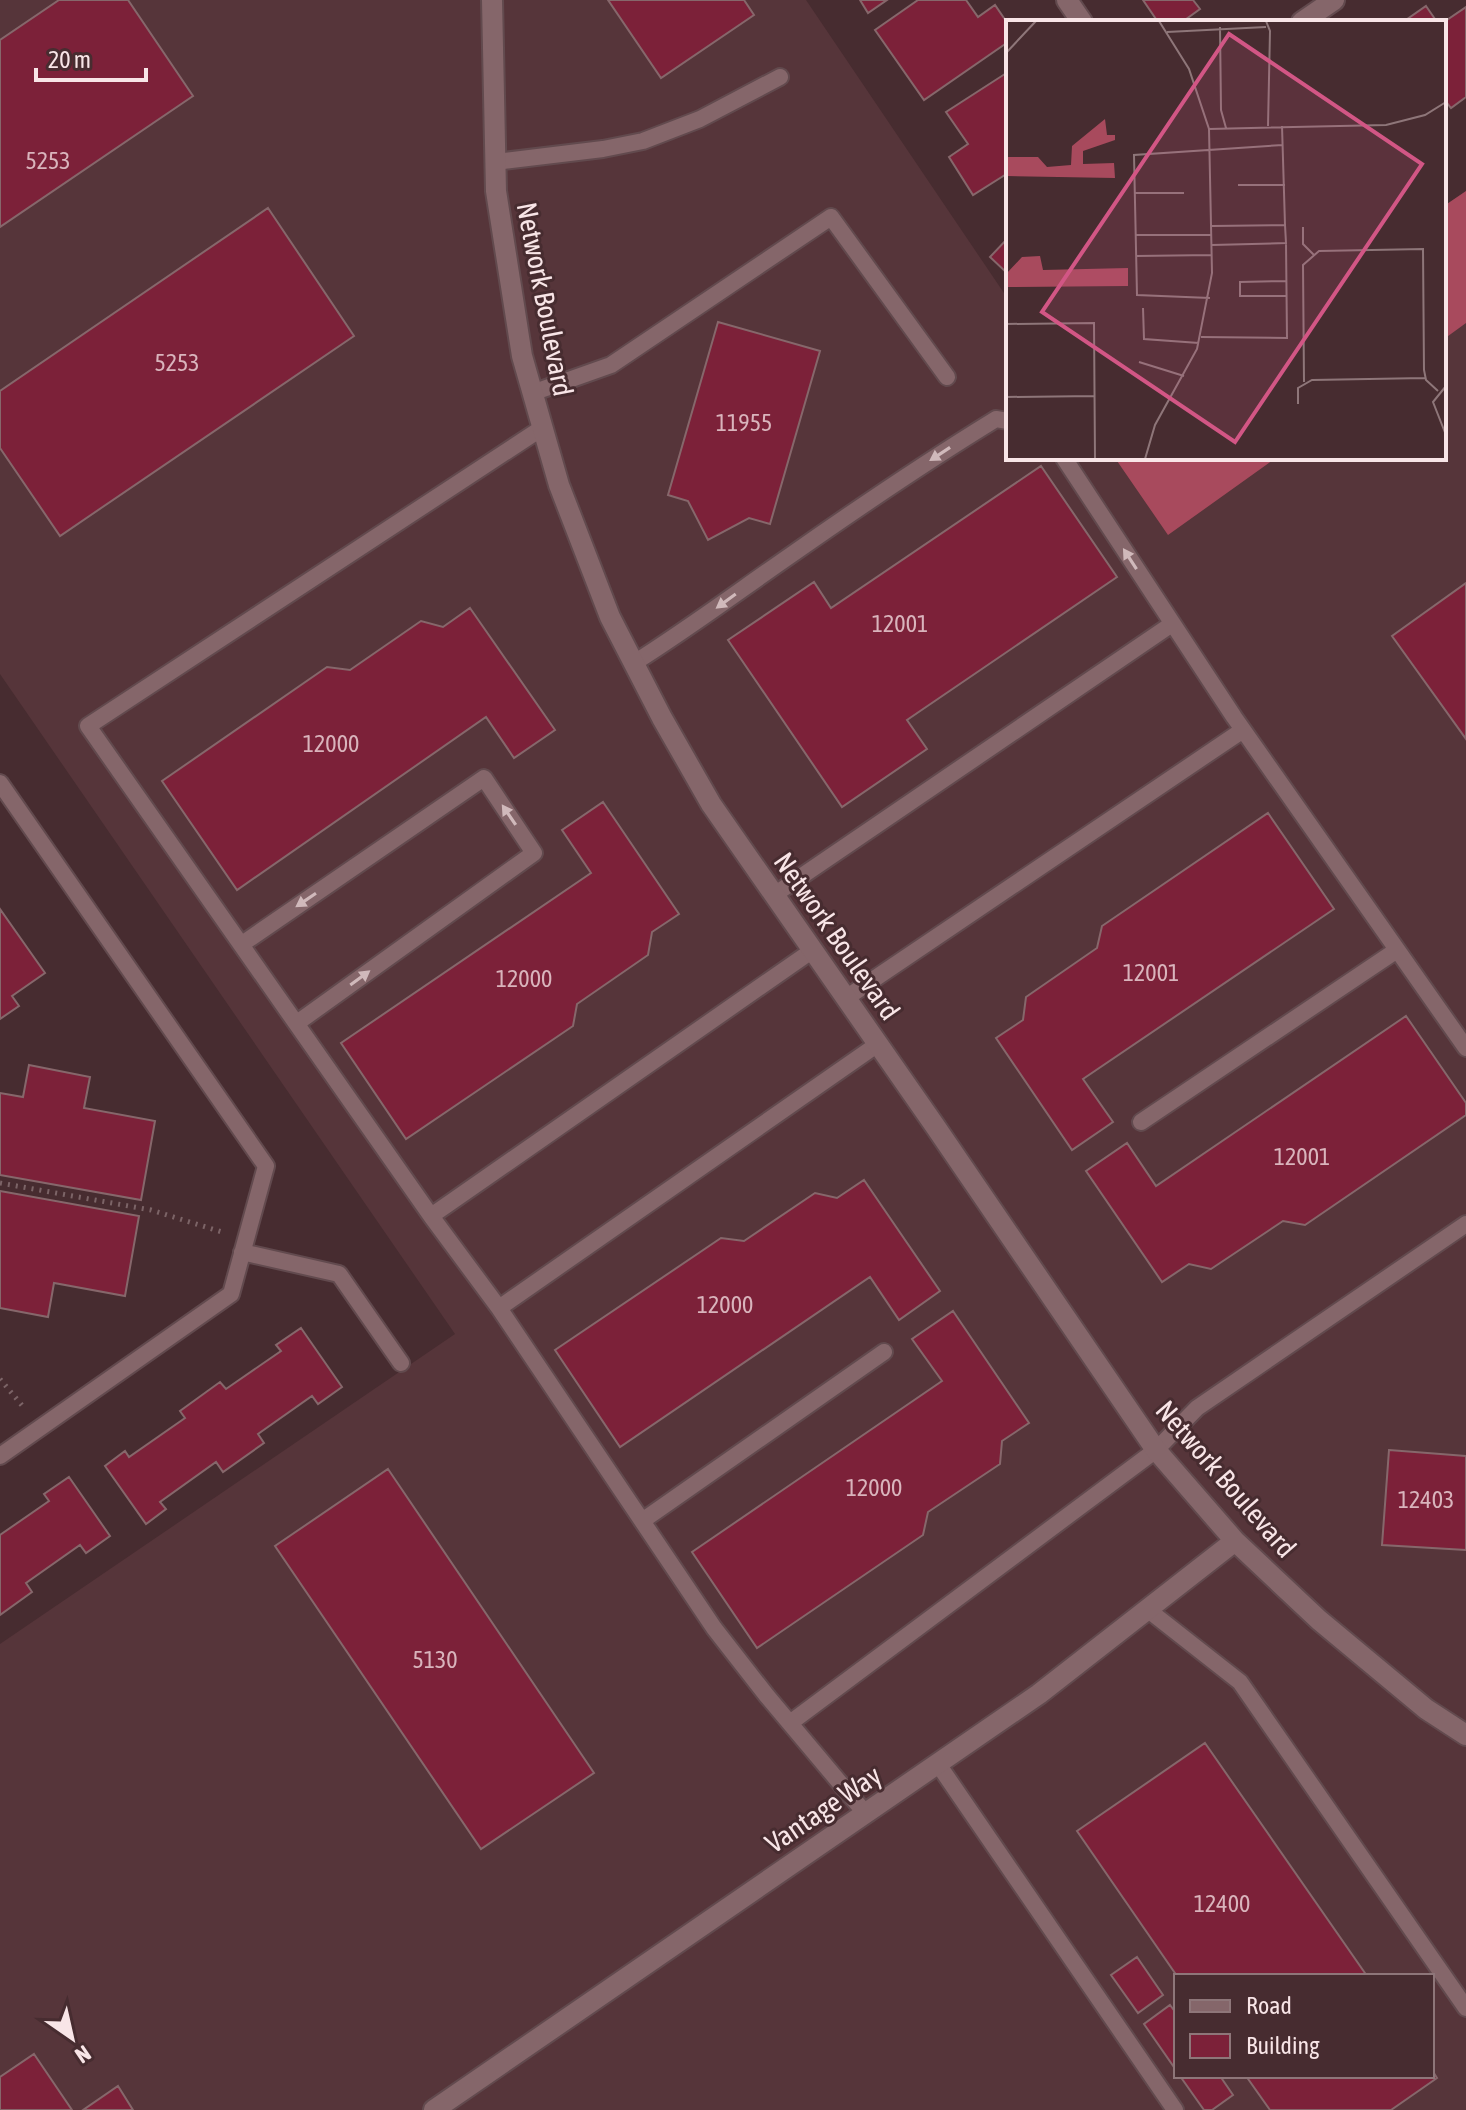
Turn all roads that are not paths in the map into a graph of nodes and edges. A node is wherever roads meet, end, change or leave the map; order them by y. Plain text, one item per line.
1 (492, 0) edge
2 (1067, 0) edge
3 (1334, 0) edge
4 (1081, 20) edge
5 (1305, 20) edge
6 (780, 77) dead end
7 (495, 162) junction
8 (947, 377) dead end
9 (532, 393) junction
10 (1006, 421) edge
11 (542, 428) junction
12 (1065, 460) edge
13 (1172, 624) junction
14 (634, 663) junction
15 (1243, 730) junction
16 (0, 783) edge
17 (774, 895) junction
18 (242, 944) junction
19 (813, 950) junction
20 (1397, 950) junction
21 (846, 998) junction
22 (297, 1023) junction
23 (878, 1044) junction
24 (1466, 1048) edge
25 (1141, 1122) dead end
26 (431, 1216) junction
27 (1466, 1224) edge
28 (244, 1246) junction
29 (499, 1308) junction
30 (884, 1352) dead end
31 (401, 1363) dead end
32 (1156, 1450) junction
33 (0, 1456) edge
34 (642, 1521) junction
35 (1235, 1541) junction
36 (1147, 1609) junction
37 (790, 1723) junction
38 (1466, 1735) edge
39 (938, 1764) junction
40 (866, 1814) junction
41 (1466, 2008) edge
42 (434, 2110) edge
43 (1175, 2110) edge

1 - 7 street, Network Boulevard
2 - 4 street
3 - 5 street
6 - 7 lane
7 - 9 street, Network Boulevard
8 - 9 lane
9 - 11 street, Network Boulevard
10 -> 14 lane
11 - 14 street, Network Boulevard
11 - 18 lane
13 -> 12 lane
13 - 15 lane
13 - 17 lane
14 - 17 street, Network Boulevard
15 - 20 lane
15 - 21 lane
16 - 28 lane
17 - 19 street, Network Boulevard
18 - 22 lane
22 -> 18 lane
19 - 21 street, Network Boulevard
19 - 26 lane
20 - 24 lane
20 - 25 lane
21 - 23 street, Network Boulevard
22 - 26 lane
23 - 29 lane
23 - 32 street, Network Boulevard
26 - 29 lane
27 - 32 lane
28 - 31 lane
28 - 33 lane
29 - 34 lane
30 - 34 lane
32 - 35 street, Network Boulevard
32 - 37 lane
34 - 37 lane
35 - 36 street, Vantage Way
35 - 38 street, Network Boulevard
36 - 39 street, Vantage Way
36 - 41 lane
37 - 40 lane
39 - 40 street, Vantage Way
39 - 43 lane
40 - 42 street, Vantage Way

